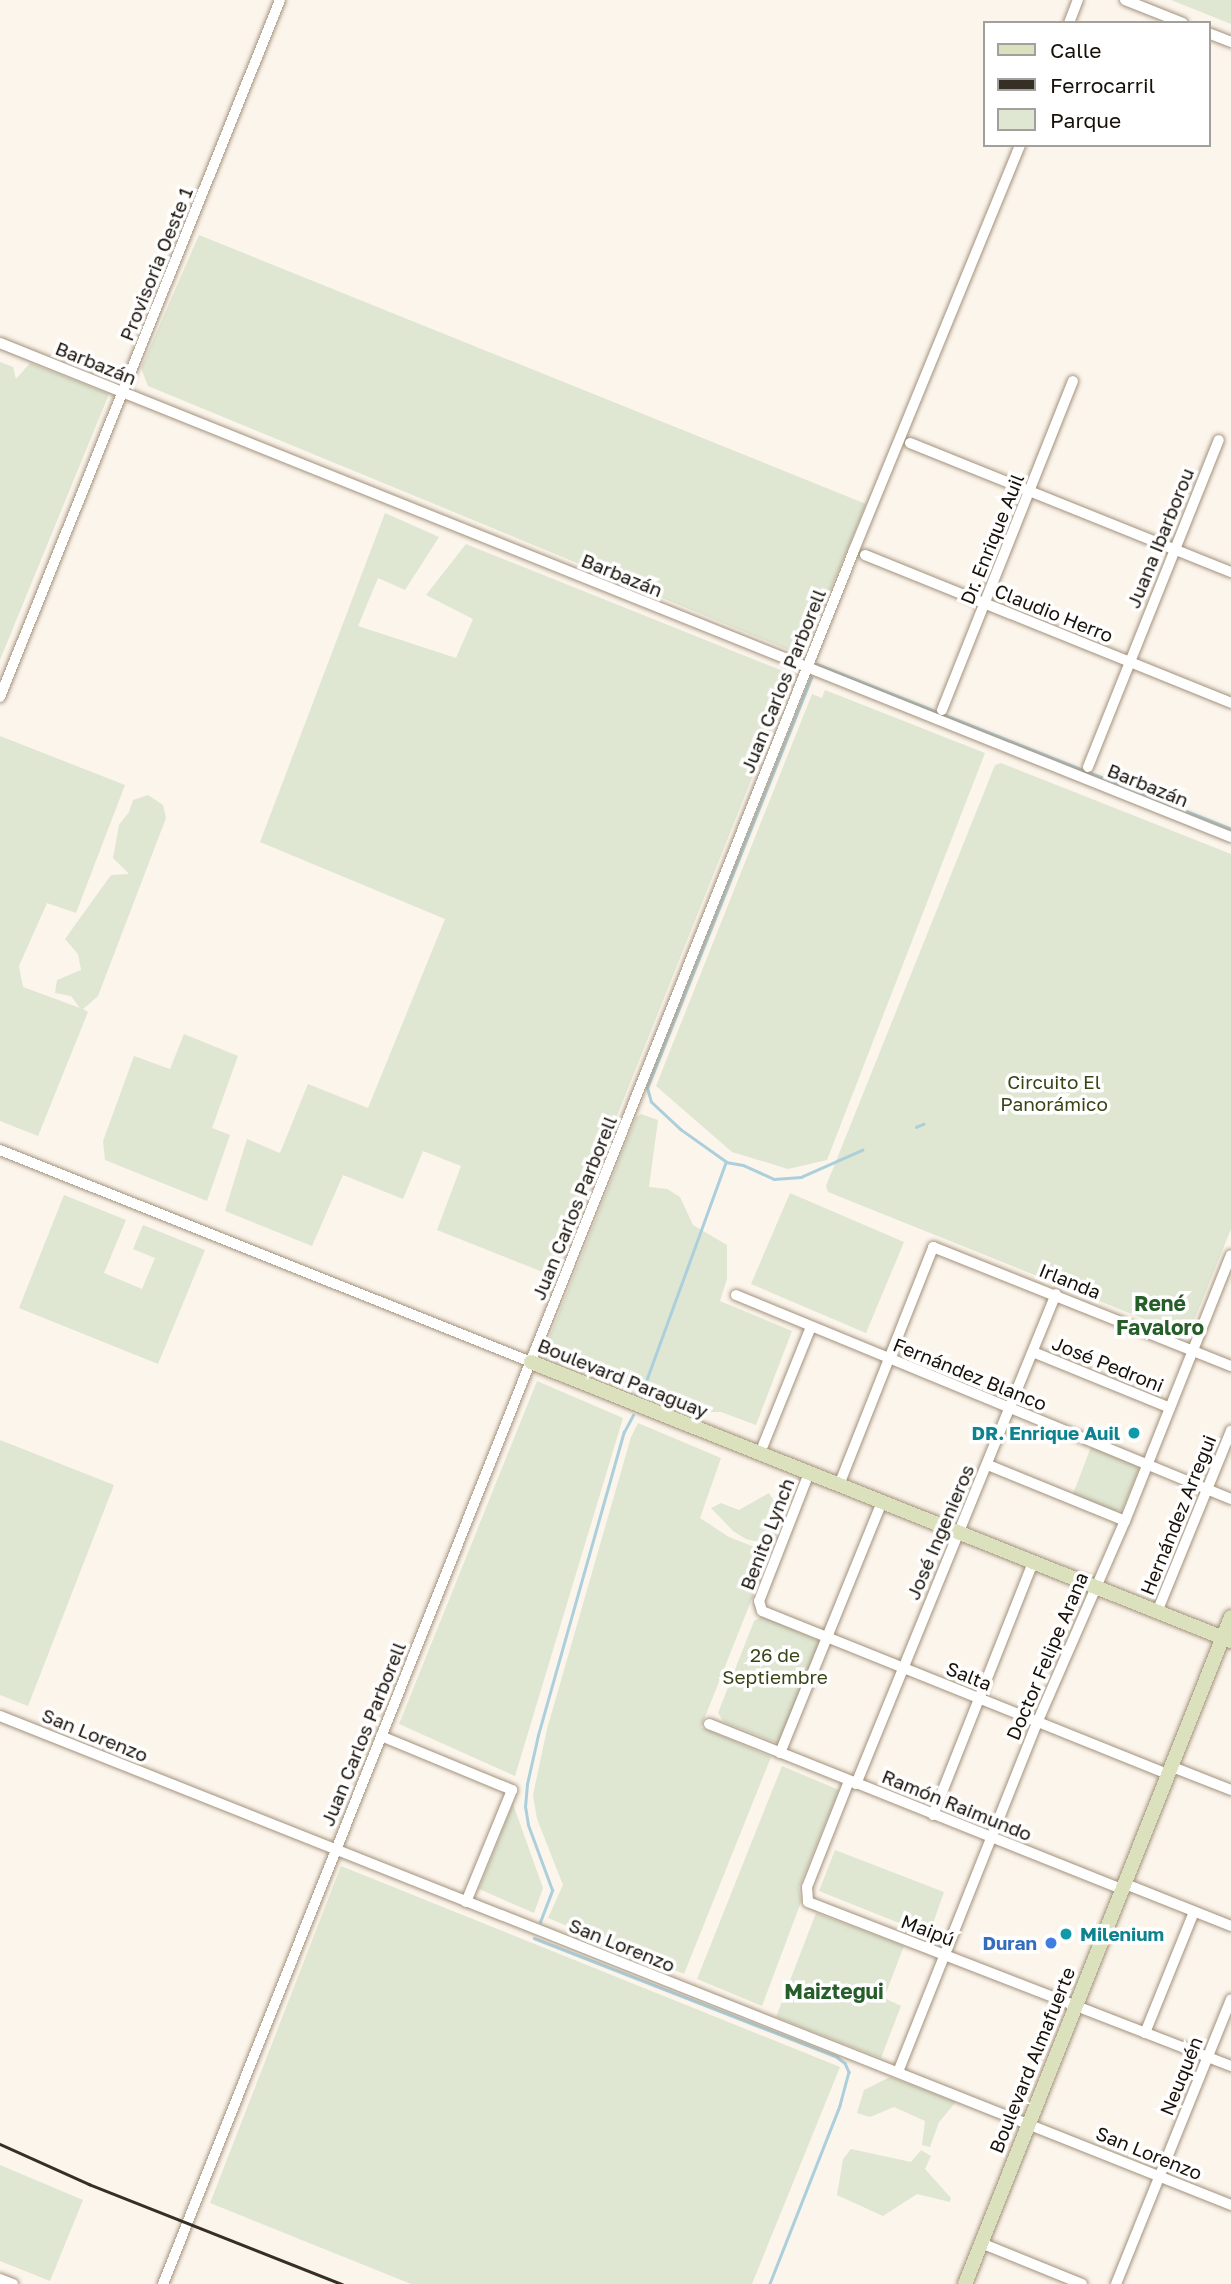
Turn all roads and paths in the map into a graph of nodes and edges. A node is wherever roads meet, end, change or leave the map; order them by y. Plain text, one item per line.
1 (281, 0) edge
2 (1078, 0) edge
3 (1125, 0) edge
4 (1070, 21) edge
5 (1178, 21) edge
6 (1210, 34) edge
7 (1231, 42) edge
8 (1019, 147) edge
9 (0, 343) edge
10 (1073, 382) dead end
11 (123, 393) junction
12 (1219, 440) dead end
13 (910, 443) dead end
14 (1030, 492) junction
15 (1175, 549) junction
16 (865, 555) dead end
17 (1231, 572) edge
18 (985, 604) junction
19 (1129, 662) junction
20 (807, 669) junction
21 (0, 697) edge
22 (1231, 703) edge
23 (942, 710) dead end
24 (1088, 766) dead end
25 (1231, 837) edge
26 (0, 1150) edge
27 (1231, 1255) edge
28 (1056, 1294) junction
29 (736, 1295) dead end
30 (811, 1327) junction
31 (1192, 1350) junction
32 (1033, 1352) junction
33 (888, 1359) junction
34 (531, 1362) junction
35 (1231, 1366) edge
36 (1170, 1408) junction
37 (1010, 1409) junction
38 (1231, 1431) edge
39 (760, 1452) junction
40 (988, 1465) junction
41 (1147, 1465) junction
42 (809, 1473) junction
43 (839, 1485) junction
44 (1208, 1489) junction
45 (1231, 1499) edge
46 (882, 1502) junction
47 (1125, 1521) junction
48 (958, 1532) junction
49 (1033, 1563) junction
50 (1093, 1587) junction
51 (759, 1607) joint
52 (1157, 1612) junction
53 (1231, 1617) edge
54 (826, 1637) junction
55 (1227, 1639) edge
56 (903, 1668) junction
57 (978, 1699) junction
58 (0, 1716) edge
59 (1037, 1723) junction
60 (709, 1724) dead end
61 (381, 1736) junction
62 (780, 1753) junction
63 (1168, 1770) junction
64 (852, 1783) junction
65 (1231, 1790) edge
66 (933, 1815) junction
67 (992, 1838) junction
68 (336, 1850) junction
69 (1122, 1886) junction
70 (466, 1902) junction
71 (808, 1902) joint
72 (1194, 1912) junction
73 (1231, 1926) edge
74 (945, 1956) junction
75 (1231, 1999) edge
76 (1074, 2006) junction
77 (1145, 2033) junction
78 (1208, 2057) junction
79 (1231, 2066) edge
80 (898, 2072) junction
81 (1027, 2124) junction
82 (1158, 2176) junction
83 (1231, 2205) edge
84 (981, 2244) junction
85 (0, 2279) edge
86 (13, 2284) edge
87 (163, 2284) edge
88 (965, 2284) edge
89 (1082, 2284) edge
90 (1116, 2284) edge

1 - 11 street, Provisoria Oeste 1
2 - 4 street
3 - 5 street
6 - 7 street
8 - 20 street, Juan Carlos Parborell
9 - 11 street, Barbazán
10 - 14 street, Dr. Enrique Auil
11 - 20 street, Barbazán
11 - 21 street, Provisoria Oeste 1
12 - 15 street, Juana Ibarborou
13 - 14 street
14 - 15 street
14 - 18 street, Dr. Enrique Auil
15 - 17 street
15 - 19 street, Juana Ibarborou
16 - 18 street, Claudio Herro
18 - 19 street, Claudio Herro
18 - 23 street, Dr. Enrique Auil
19 - 22 street, Claudio Herro
19 - 24 street, Juana Ibarborou
20 - 25 street, Barbazán
20 - 34 street, Juan Carlos Parborell
26 - 34 street, Boulevard Paraguay
27 - 31 street, Doctor Felipe Arana
28 - 31 street, Irlanda
28 - 32 street, José Ingenieros
28 - 33 street, Irlanda
29 - 30 street, Fernández Blanco
30 - 33 street, Fernández Blanco
30 - 39 street, Benito Lynch
31 - 35 street, Irlanda
31 - 36 street, Doctor Felipe Arana
32 - 36 street, José Pedroni
32 - 37 street, José Ingenieros
33 - 37 street, Fernández Blanco
33 - 43 street
34 - 39 street, Boulevard Paraguay
34 - 61 street, Juan Carlos Parborell
36 - 41 street, Doctor Felipe Arana
37 - 40 street, José Ingenieros
37 - 41 street, Fernández Blanco
38 - 44 street, Hernández Arregui
39 - 42 street, Boulevard Paraguay
40 - 47 street
40 - 48 street, José Ingenieros
41 - 44 street, Fernández Blanco
41 - 47 street, Doctor Felipe Arana
42 - 43 street, Boulevard Paraguay
42 - 51 street, Benito Lynch
43 - 46 street, Boulevard Paraguay
44 - 45 street, Fernández Blanco
44 - 52 street, Hernández Arregui
46 - 48 street, Boulevard Paraguay
46 - 54 street
47 - 50 street, Doctor Felipe Arana
48 - 49 street, Boulevard Paraguay
48 - 56 street, José Ingenieros
49 - 50 street, Boulevard Paraguay
49 - 57 street
50 - 52 street, Boulevard Paraguay
50 - 59 street, Doctor Felipe Arana
51 - 54 street, Salta
52 - 55 street, Boulevard Paraguay
53 - 55 street, Boulevard Almafuerte
54 - 56 street, Salta
54 - 62 street
55 - 63 street, Boulevard Almafuerte
56 - 57 street, Salta
56 - 64 street, José Ingenieros
57 - 59 street, Salta
57 - 66 street
58 - 68 street, San Lorenzo
59 - 63 street, Salta
59 - 67 street, Doctor Felipe Arana
60 - 62 street, Ramón Raimundo
61 - 68 street, Juan Carlos Parborell
61 - 70 street
62 - 64 street, Ramón Raimundo
63 - 65 street, Salta
63 - 69 street, Boulevard Almafuerte
64 - 66 street, Ramón Raimundo
64 - 71 street, José Ingenieros
66 - 67 street, Ramón Raimundo
67 - 69 street, Ramón Raimundo
67 - 74 street, Doctor Felipe Arana
68 - 70 street, San Lorenzo
68 - 87 street, Juan Carlos Parborell
69 - 72 street, Ramón Raimundo
69 - 76 street, Boulevard Almafuerte
70 - 80 street, San Lorenzo
71 - 74 street, Maipú
72 - 73 street, Ramón Raimundo
72 - 77 street
74 - 76 street, Maipú
74 - 80 street, Doctor Felipe Arana
75 - 78 street, Neuquén
76 - 77 street, Maipú
76 - 81 street, Boulevard Almafuerte
77 - 78 street, Maipú
78 - 79 street, Maipú
78 - 82 street, Neuquén
80 - 81 street, San Lorenzo
81 - 82 street, San Lorenzo
81 - 84 street, Boulevard Almafuerte
82 - 83 street, San Lorenzo
82 - 90 street, Neuquén
84 - 88 street, Boulevard Almafuerte
84 - 89 street
85 - 86 street

